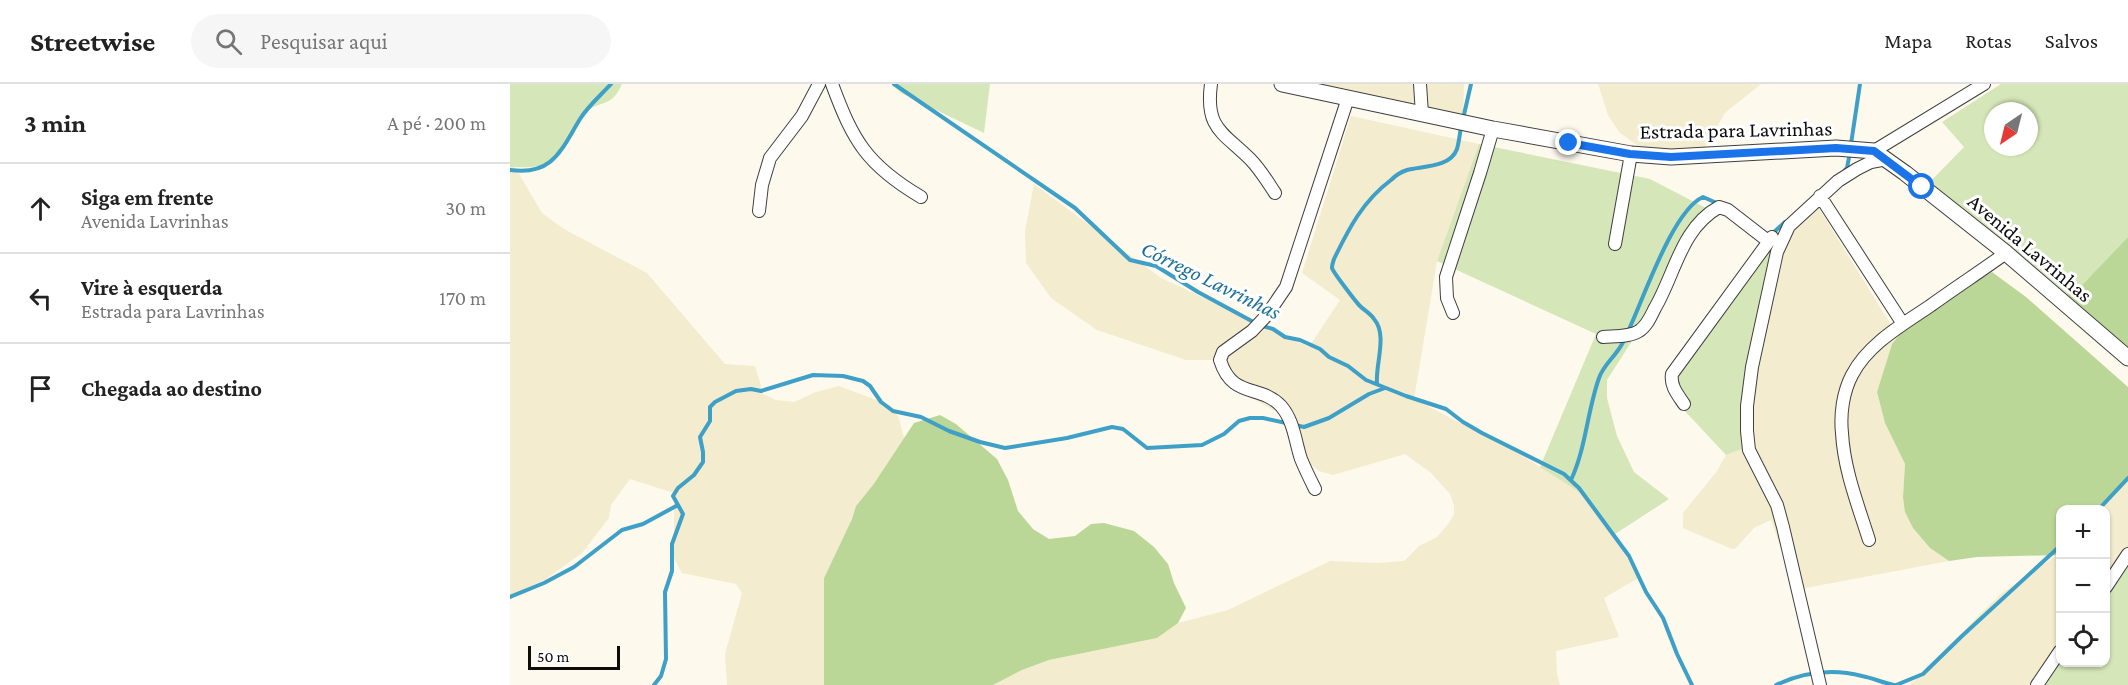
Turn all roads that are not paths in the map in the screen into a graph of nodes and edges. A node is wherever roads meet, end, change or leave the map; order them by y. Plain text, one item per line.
1 (819, 84) edge
2 (832, 84) edge
3 (1211, 84) edge
4 (1282, 84) edge
5 (1420, 84) edge
6 (1984, 84) edge
7 (1348, 98) junction
8 (1422, 114) junction
9 (1493, 129) junction
10 (1630, 154) junction
11 (1881, 155) junction
12 (1275, 193) dead end
13 (1820, 196) junction
14 (921, 197) dead end
15 (759, 211) dead end
16 (1784, 232) junction
17 (1768, 241) junction
18 (1615, 244) dead end
19 (2006, 253) junction
20 (1453, 314) dead end
21 (1903, 324) junction
22 (1603, 337) dead end
23 (2128, 358) edge
24 (1684, 404) dead end
25 (1315, 489) dead end
26 (1869, 540) dead end
27 (2128, 554) edge
28 (2110, 581) edge
29 (2056, 658) edge
30 (1820, 685) edge
31 (2037, 685) edge

1 - 15 street
2 - 14 street
3 - 12 street
4 - 7 street, Estrada para Lavrinhas
5 - 8 street
6 - 11 street
7 - 8 street, Estrada para Lavrinhas
7 - 25 street
8 - 9 street, Estrada para Lavrinhas
9 - 10 street, Estrada para Lavrinhas
9 - 20 street
10 - 11 street, Estrada para Lavrinhas
10 - 18 street
11 - 13 street
11 - 19 street, Avenida Lavrinhas
13 - 16 street
13 - 21 street
16 - 17 street
16 - 30 street
17 - 22 street
17 - 24 street
19 - 21 street
19 - 23 street, Avenida Lavrinhas
21 - 26 street
27 - 28 street
29 - 31 street

